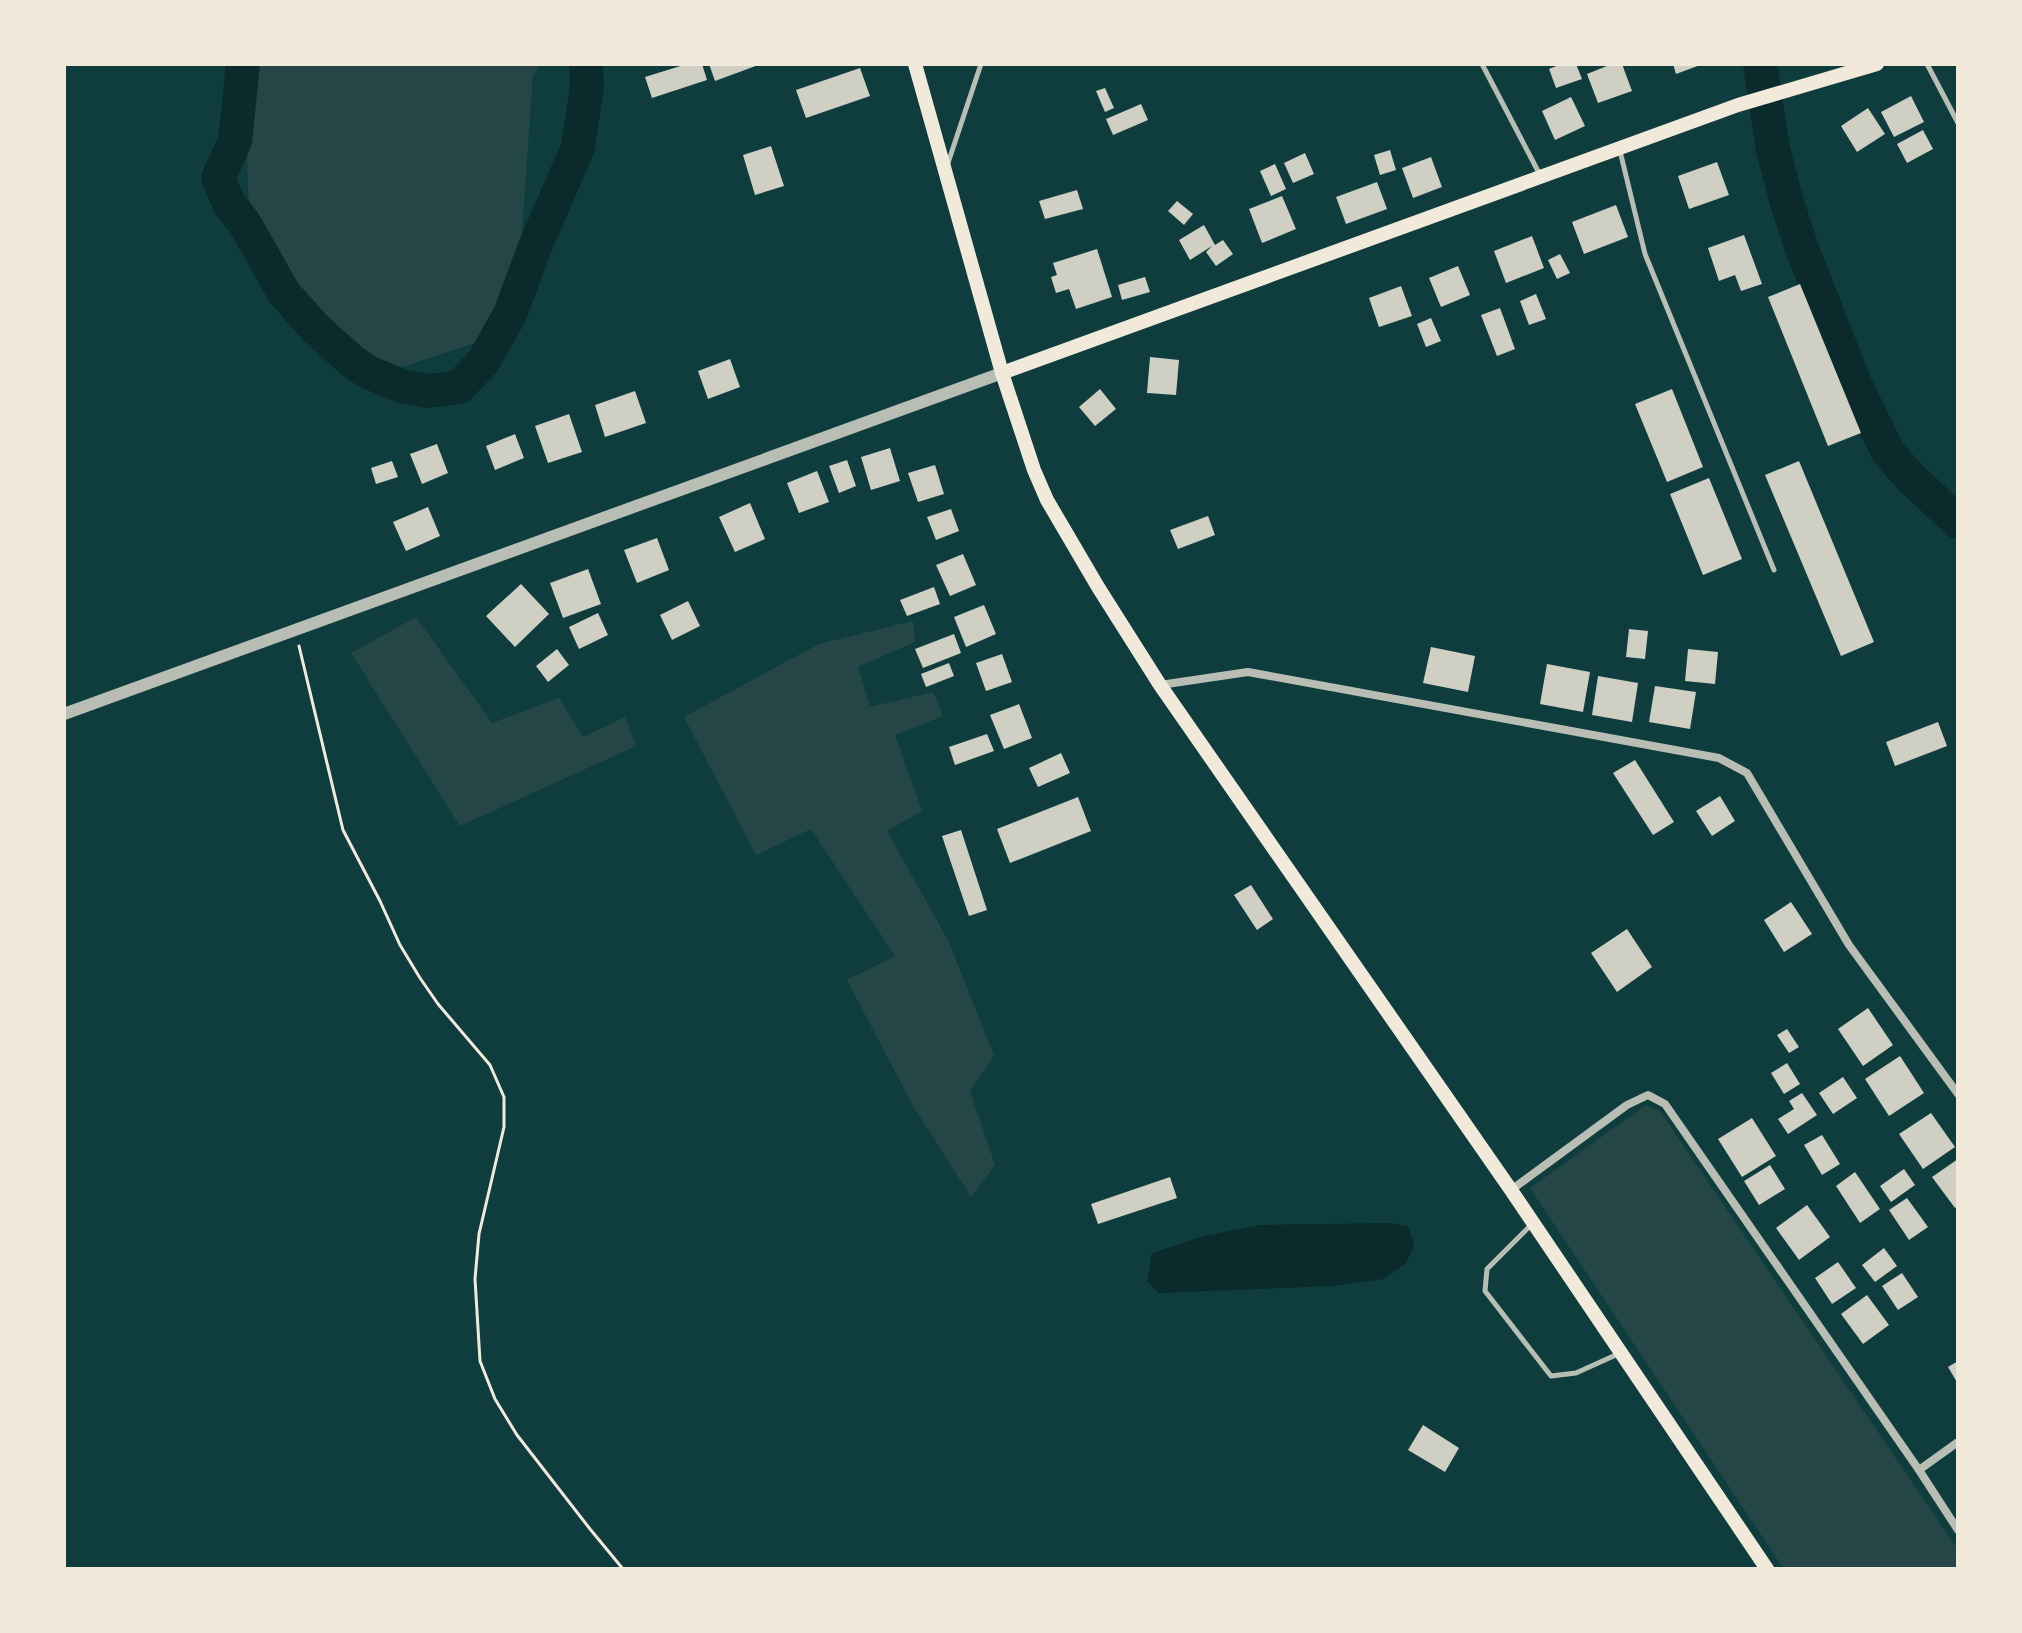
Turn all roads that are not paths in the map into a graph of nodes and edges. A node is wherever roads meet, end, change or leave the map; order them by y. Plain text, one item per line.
1 (915, 64) edge
2 (981, 64) edge
3 (1482, 64) edge
4 (1877, 64) edge
5 (1927, 64) edge
6 (1958, 123) edge
7 (1619, 148) junction
8 (945, 172) junction
9 (1540, 177) junction
10 (1002, 373) junction
11 (1774, 570) dead end
12 (1160, 685) junction
13 (64, 714) edge
14 (1958, 1094) edge
15 (1511, 1190) junction
16 (1533, 1222) junction
17 (1621, 1353) junction
18 (1958, 1442) edge
19 (1919, 1470) junction
20 (1958, 1530) edge
21 (1767, 1569) edge

1 - 8 main road
2 - 8 lane
3 - 9 lane
4 - 7 main road
5 - 6 lane
7 - 9 main road
7 - 11 lane
8 - 10 main road
9 - 10 main road
10 - 12 main road
10 - 13 street
12 - 14 street
12 - 15 main road
15 - 16 main road
15 - 19 street
16 - 17 main road
16 - 17 lane
17 - 21 main road
18 - 19 street
19 - 20 street

